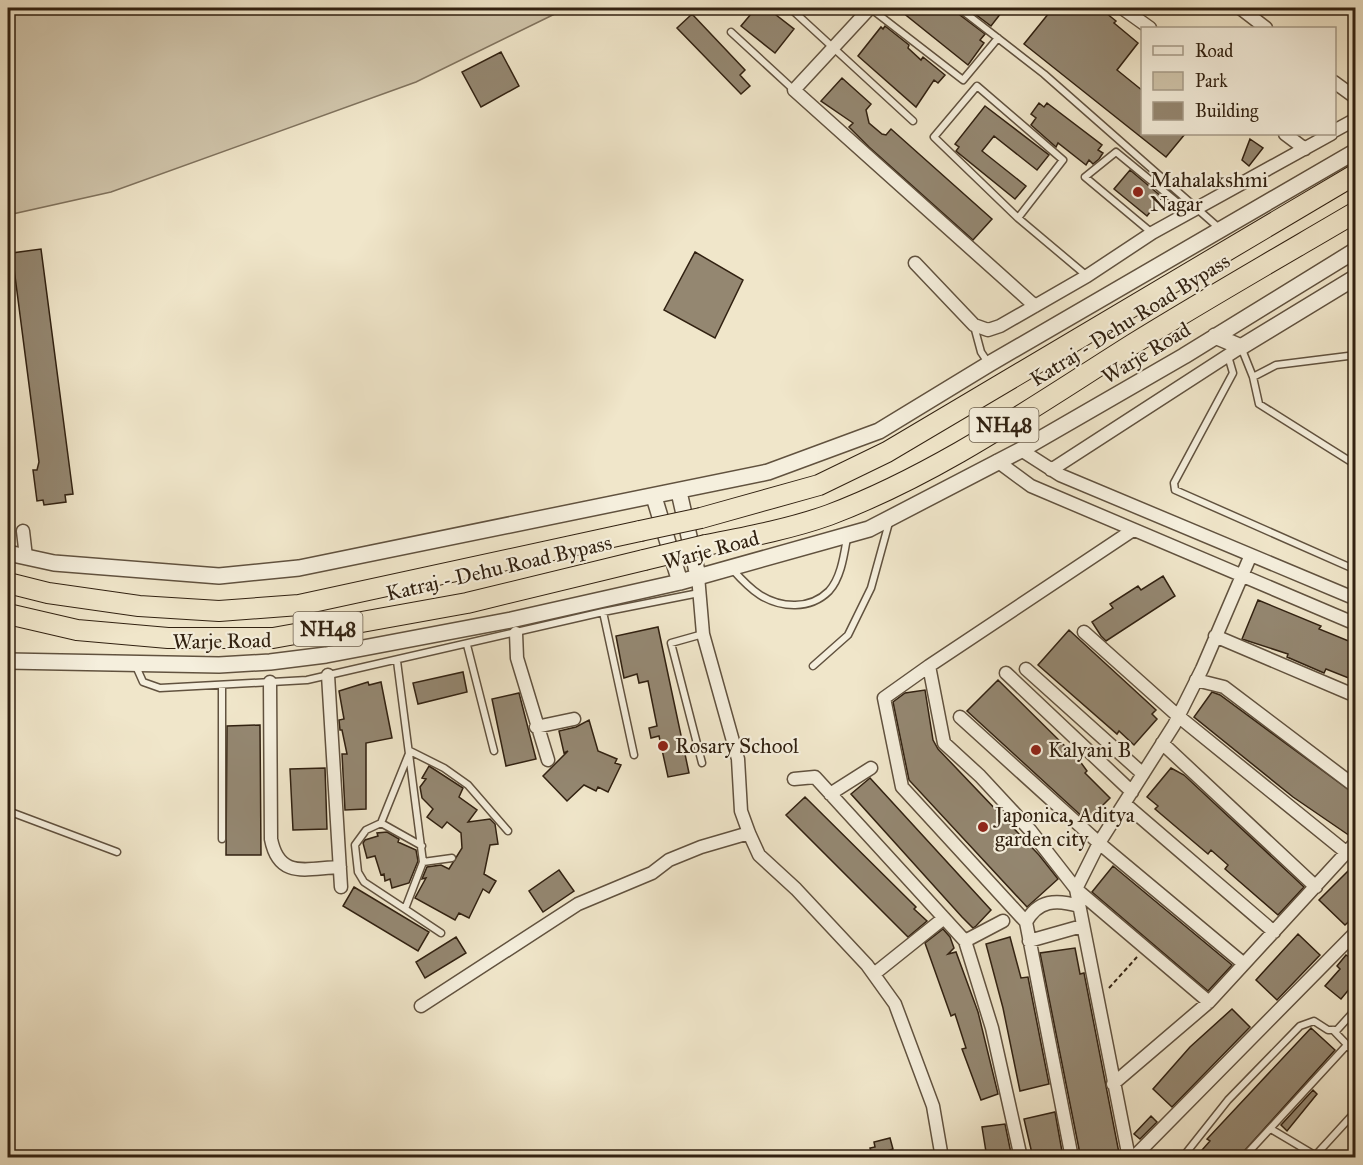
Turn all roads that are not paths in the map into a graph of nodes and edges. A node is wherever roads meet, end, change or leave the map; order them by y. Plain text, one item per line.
1 (790, 8) edge
2 (870, 8) edge
3 (959, 8) edge
4 (1122, 8) edge
5 (1240, 8) edge
6 (1149, 27) edge
7 (1265, 27) edge
8 (731, 32) dead end
9 (998, 38) junction
10 (832, 47) junction
11 (1336, 83) edge
12 (794, 90) junction
13 (1356, 98) edge
14 (1356, 119) edge
15 (913, 121) dead end
16 (1336, 130) edge
17 (1286, 135) edge
18 (1328, 135) edge
19 (1305, 149) junction
20 (1356, 151) edge
21 (1356, 174) edge
22 (1194, 210) junction
23 (1356, 212) edge
24 (1018, 218) junction
25 (1221, 230) junction
26 (1152, 233) junction
27 (1356, 250) edge
28 (915, 263) dead end
29 (1087, 276) junction
30 (1354, 280) edge
31 (1035, 306) junction
32 (974, 326) junction
33 (1215, 336) junction
34 (1241, 347) junction
35 (1228, 355) junction
36 (1356, 355) edge
37 (989, 364) junction
38 (1253, 377) junction
39 (1021, 450) junction
40 (997, 461) junction
41 (1356, 465) edge
42 (1051, 470) junction
43 (679, 492) junction
44 (654, 497) junction
45 (891, 518) junction
46 (1133, 530) junction
47 (23, 531) dead end
48 (848, 535) junction
49 (8, 553) edge
50 (26, 557) junction
51 (1250, 557) junction
52 (729, 567) junction
53 (1356, 570) edge
54 (1240, 575) junction
55 (698, 576) junction
56 (680, 582) junction
57 (8, 583) edge
58 (699, 593) junction
59 (1356, 599) edge
60 (603, 612) junction
61 (8, 614) edge
62 (1356, 624) edge
63 (1084, 632) dead end
64 (516, 633) junction
65 (703, 634) junction
66 (1215, 636) junction
67 (467, 645) junction
68 (8, 661) edge
69 (397, 661) junction
70 (135, 663) junction
71 (813, 666) dead end
72 (929, 666) junction
73 (1026, 669) dead end
74 (1006, 674) dead end
75 (328, 675) junction
76 (1196, 680) junction
77 (270, 682) junction
78 (222, 685) junction
79 (1356, 696) edge
80 (1178, 716) junction
81 (960, 717) dead end
82 (574, 720) dead end
83 (536, 727) junction
84 (1162, 743) junction
85 (410, 751) junction
86 (494, 751) dead end
87 (634, 755) dead end
88 (548, 760) dead end
89 (702, 763) dead end
90 (871, 768) dead end
91 (1143, 774) junction
92 (794, 779) dead end
93 (1356, 787) edge
94 (1132, 792) junction
95 (830, 794) junction
96 (1125, 804) junction
97 (8, 811) edge
98 (381, 823) junction
99 (508, 831) dead end
100 (749, 833) junction
101 (222, 839) dead end
102 (1356, 842) edge
103 (1099, 843) junction
104 (422, 846) junction
105 (117, 852) dead end
106 (1347, 853) junction
107 (452, 858) dead end
108 (423, 862) junction
109 (340, 867) junction
110 (1316, 886) junction
111 (341, 887) dead end
112 (1076, 889) junction
113 (1079, 906) junction
114 (405, 909) junction
115 (944, 918) junction
116 (1003, 921) dead end
117 (1026, 922) junction
118 (1082, 926) junction
119 (1274, 932) junction
120 (1356, 932) edge
121 (441, 933) dead end
122 (965, 941) junction
123 (1029, 941) junction
124 (1245, 964) junction
125 (874, 974) junction
126 (1209, 1002) junction
127 (421, 1006) dead end
128 (1356, 1009) edge
129 (1333, 1030) junction
130 (1347, 1045) junction
131 (1356, 1054) edge
132 (1113, 1084) junction
133 (1356, 1111) edge
134 (1270, 1128) junction
135 (1315, 1157) edge
136 (942, 1158) edge
137 (1021, 1158) edge
138 (1072, 1158) edge
139 (1129, 1158) edge
140 (1133, 1158) edge
141 (1182, 1158) edge
142 (1243, 1158) edge

1 - 10 lane
2 - 9 lane
2 - 10 street
3 - 9 lane
4 - 6 street
5 - 7 street
8 - 12 lane
9 - 22 lane
10 - 12 street
10 - 15 lane
11 - 13 street
12 - 31 street
14 - 16 street
17 - 19 street
18 - 19 street
19 - 22 street
20 - 25 street
21 - 57 highway, Katraj - Dehu Road Bypass / NH48, bridge
22 - 25 lane
22 - 26 street
22 - 26 lane
23 - 61 highway, Katraj - Dehu Road Bypass / NH48, bridge
24 - 24 lane
24 - 29 lane
25 - 37 street
26 - 29 street
27 - 33 street, Warje Road
28 - 32 street
29 - 31 street
30 - 34 street
31 - 32 street
32 - 37 lane
33 - 34 street
33 - 39 street, Warje Road
34 - 35 street
34 - 38 lane
35 - 42 street
35 - 53 lane
36 - 38 lane
37 - 43 street
38 - 41 lane
39 - 40 street, Warje Road
39 - 42 street
40 - 45 street, Warje Road
40 - 46 street
42 - 51 street
43 - 44 street
43 - 55 street
44 - 50 street
44 - 56 street
45 - 48 street, Warje Road
45 - 71 lane
46 - 54 street
46 - 72 street
47 - 50 street
48 - 52 street, Warje Road
48 - 52 lane
49 - 50 street
51 - 54 street
51 - 59 street
52 - 55 street, Warje Road
54 - 62 street
54 - 66 street
55 - 56 street, Warje Road
55 - 58 street
56 - 70 street, Warje Road
58 - 60 lane
58 - 65 street
60 - 64 lane
60 - 87 lane
63 - 80 street
64 - 67 lane
64 - 83 street
65 - 89 lane
65 - 100 street
66 - 76 street
66 - 79 street
67 - 69 lane
67 - 86 lane
68 - 70 street, Warje Road
69 - 75 lane
69 - 85 lane
70 - 78 lane
72 - 112 street
72 - 117 street
73 - 91 street
74 - 94 street
75 - 77 lane
75 - 109 street
76 - 80 street
76 - 93 street
77 - 78 lane
77 - 109 street
78 - 101 lane
80 - 84 street
80 - 106 street
81 - 103 street
82 - 83 street
83 - 88 street
84 - 91 street
84 - 110 street
85 - 98 lane
85 - 99 lane
85 - 104 lane
90 - 95 street
91 - 94 street
92 - 95 street
94 - 96 street
95 - 115 street
96 - 103 street
96 - 119 street
97 - 105 lane
98 - 104 lane
98 - 114 lane
100 - 125 street
100 - 127 street
102 - 106 street
103 - 112 street
103 - 124 street
104 - 108 lane
106 - 110 street
107 - 108 lane
108 - 114 lane
109 - 111 street
110 - 119 street
112 - 113 street
112 - 126 street
113 - 117 street
113 - 118 street
114 - 121 lane
115 - 122 street
115 - 125 street
116 - 122 street
117 - 123 street
118 - 123 street
118 - 132 street
119 - 124 street
120 - 140 street
122 - 137 street
123 - 138 street
124 - 126 street
125 - 136 street
126 - 132 street
128 - 129 lane
129 - 130 lane
129 - 141 lane
130 - 131 lane
130 - 134 lane
132 - 139 street
133 - 135 lane
134 - 135 lane
134 - 142 lane

